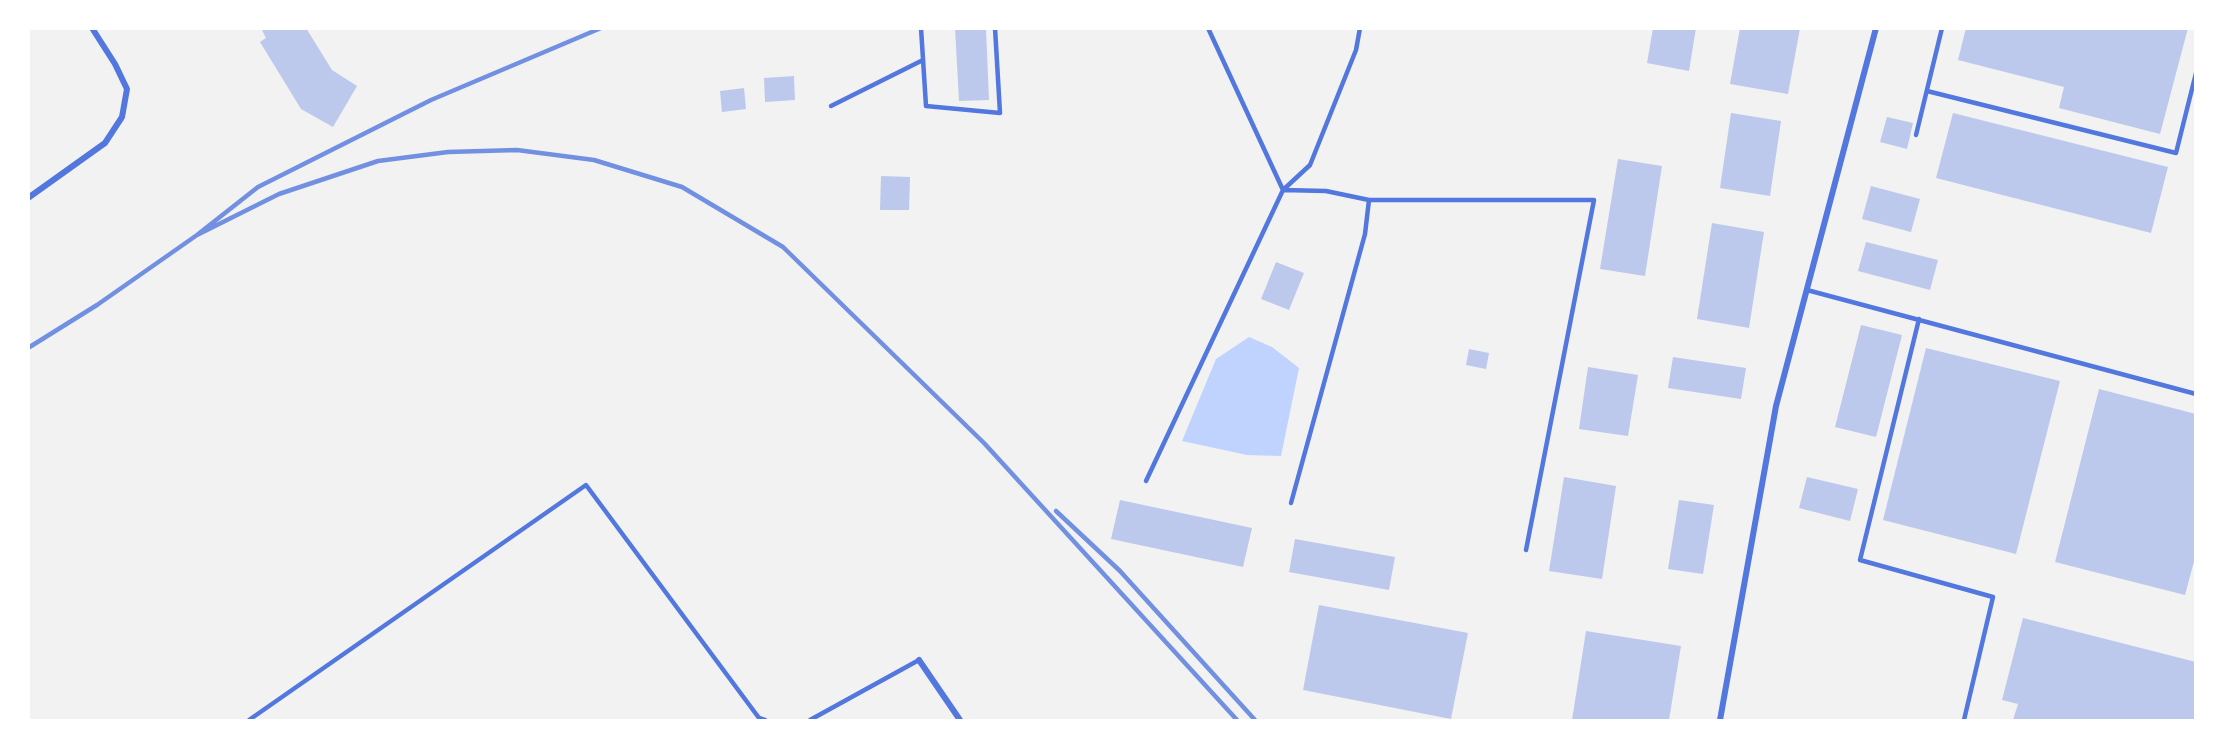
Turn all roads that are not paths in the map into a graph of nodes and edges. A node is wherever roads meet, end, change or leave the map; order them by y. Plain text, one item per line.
1 (92, 28) edge
2 (921, 28) edge
3 (995, 28) edge
4 (1208, 28) edge
5 (1360, 28) edge
6 (1876, 28) edge
7 (1942, 28) edge
8 (923, 60) junction
9 (2196, 73) edge
10 (1927, 91) junction
11 (831, 106) dead end
12 (1916, 135) dead end
13 (1283, 190) junction
14 (28, 198) edge
15 (1369, 200) junction
16 (1807, 290) junction
17 (1919, 320) junction
18 (2196, 394) edge
19 (1146, 481) dead end
20 (1292, 503) dead end
21 (1526, 550) dead end
22 (919, 660) joint
23 (249, 720) edge
24 (765, 720) edge
25 (810, 720) edge
26 (960, 720) edge
27 (1720, 720) edge
28 (1964, 720) edge

1 - 14 street
2 - 8 lane
3 - 8 lane
4 - 13 lane
5 - 13 lane
6 - 16 street
7 - 10 lane
8 - 11 lane
9 - 10 lane
10 - 12 lane
13 - 15 lane
13 - 19 lane
15 - 20 lane
15 - 21 lane
16 - 17 lane
16 - 27 street
17 - 18 lane
17 - 28 lane
22 - 25 lane
22 - 26 street
23 - 24 lane

